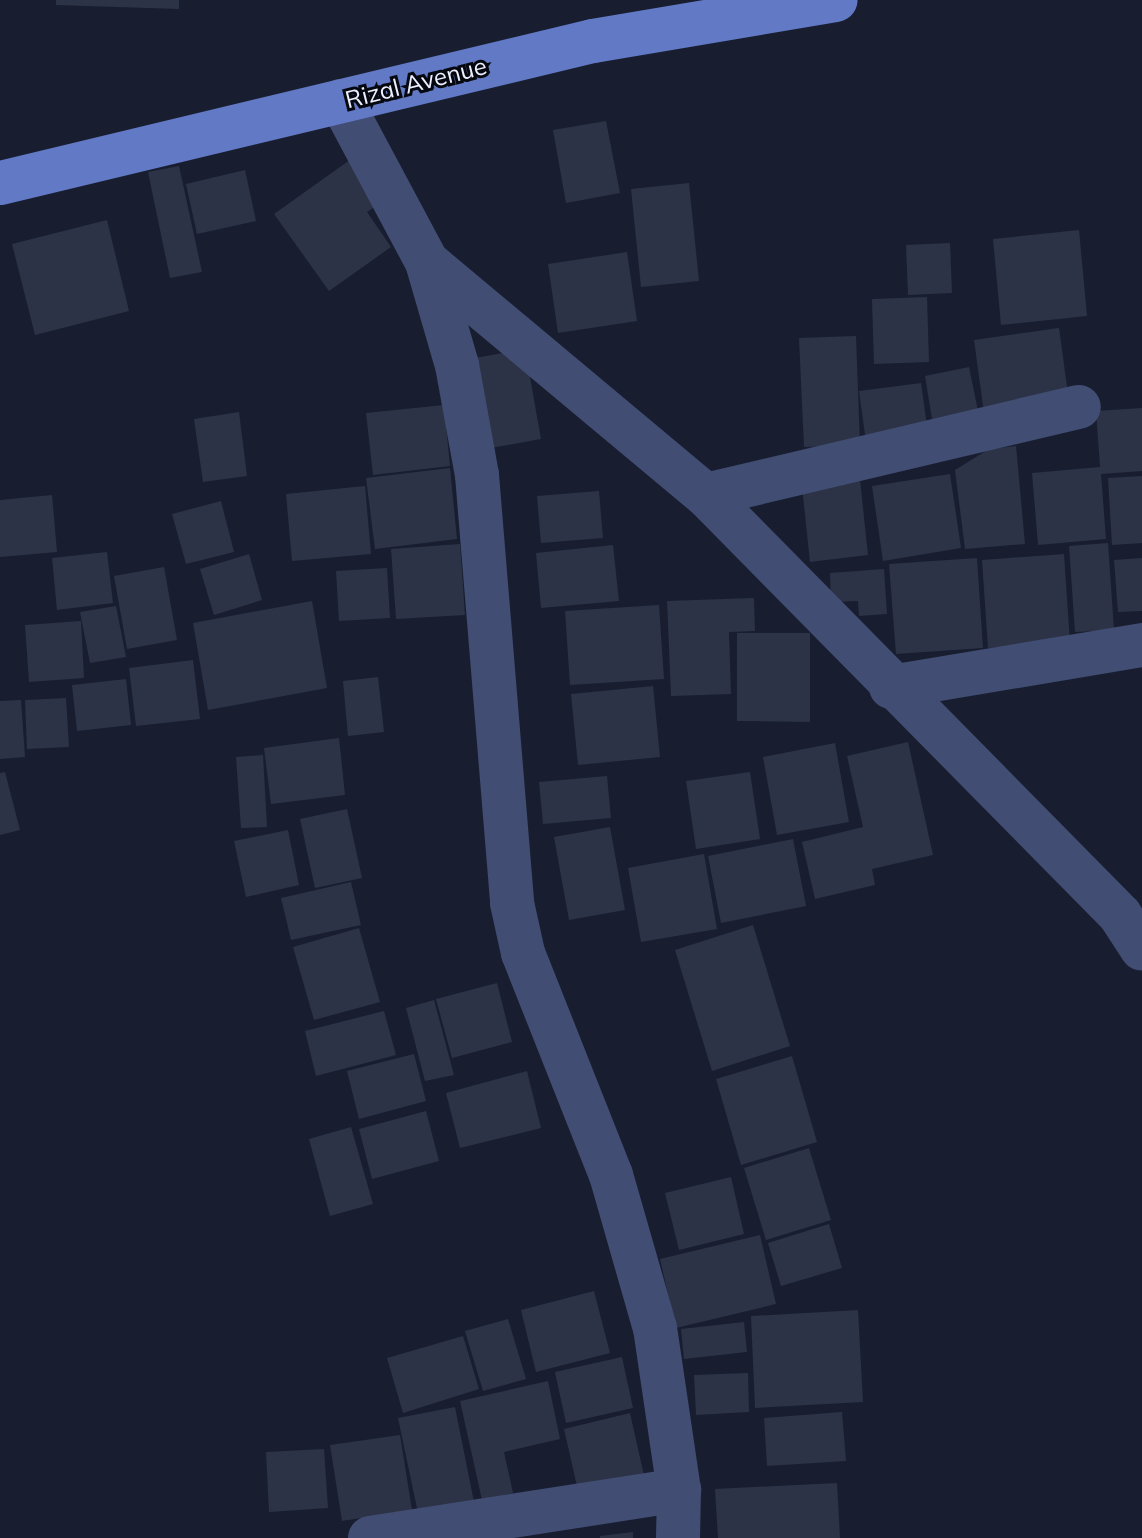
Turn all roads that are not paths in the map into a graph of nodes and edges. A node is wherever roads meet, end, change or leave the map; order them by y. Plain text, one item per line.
1 (836, 0) edge
2 (341, 101) junction
3 (0, 183) edge
4 (427, 262) junction
5 (1079, 407) dead end
6 (706, 495) junction
7 (1142, 645) edge
8 (891, 687) junction
9 (1142, 949) edge
10 (679, 1490) junction
11 (370, 1538) edge
12 (678, 1538) edge

1 - 2 main road, Rizal Avenue
2 - 3 main road, Rizal Avenue
2 - 4 street
4 - 6 street
4 - 10 street
5 - 6 street
6 - 8 street
7 - 8 street
8 - 9 street
10 - 11 street
10 - 12 street

